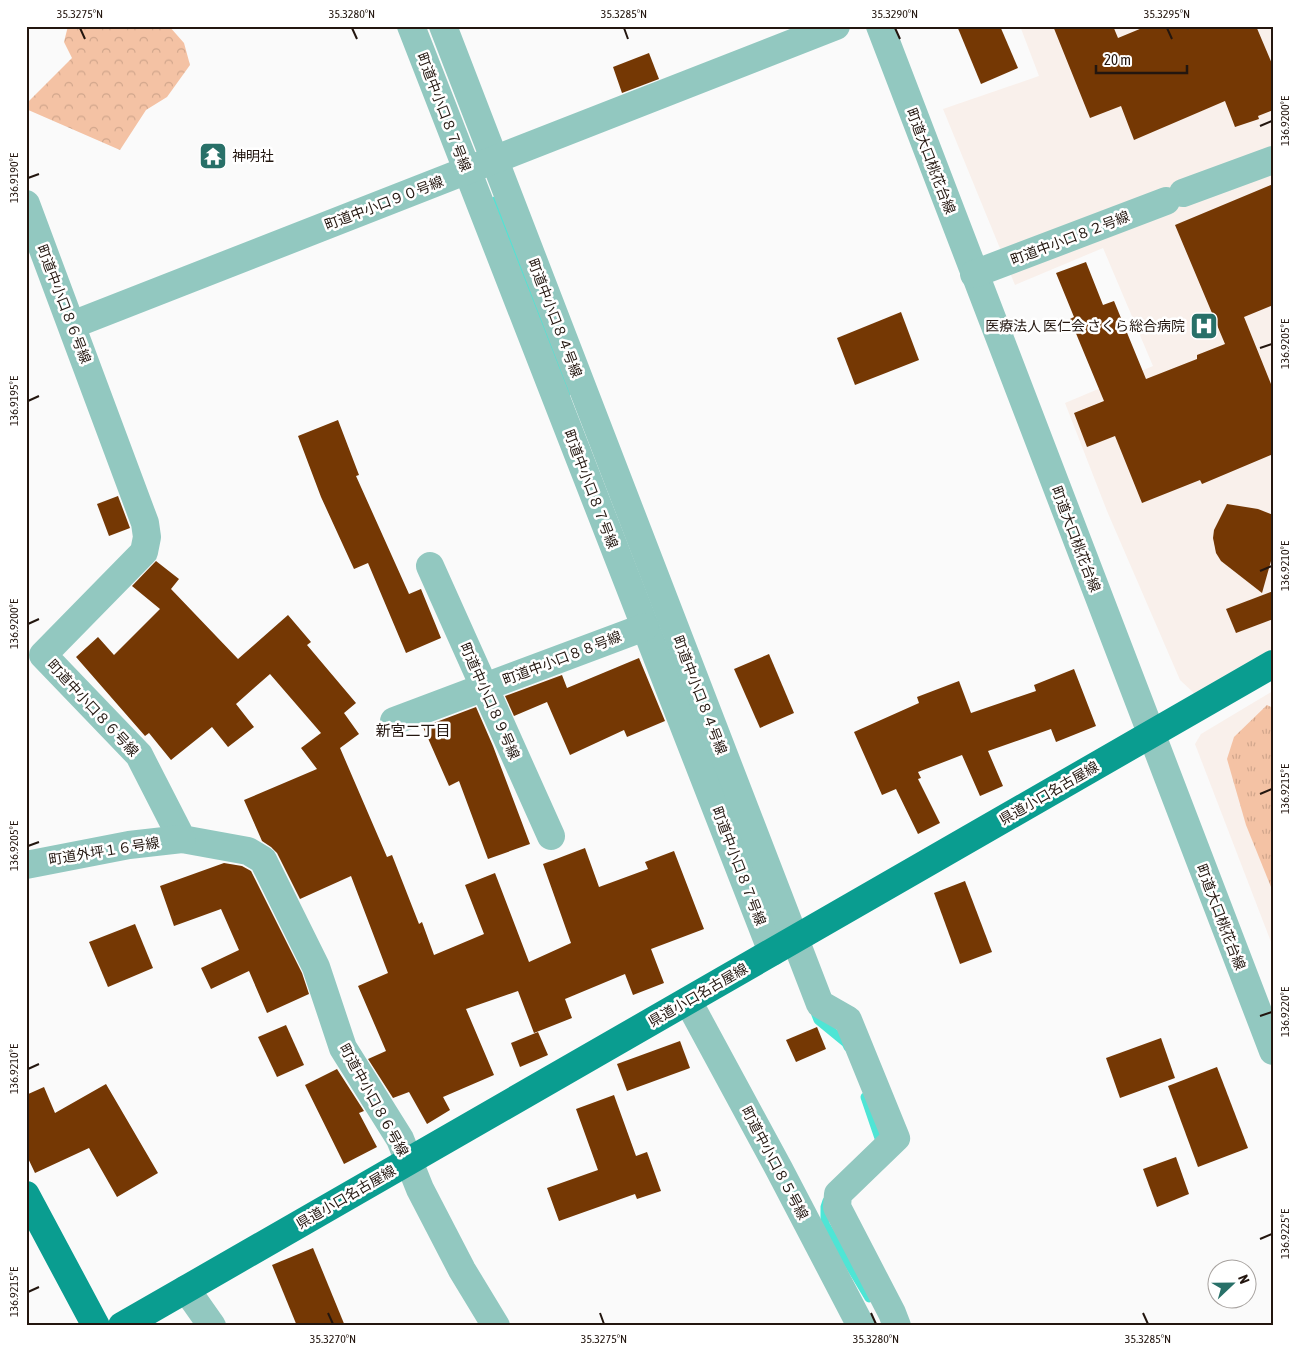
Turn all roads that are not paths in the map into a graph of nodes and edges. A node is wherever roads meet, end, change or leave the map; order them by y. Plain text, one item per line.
1 (411, 26) edge
2 (443, 26) edge
3 (836, 26) edge
4 (880, 26) edge
5 (494, 160) junction
6 (1273, 160) edge
7 (467, 171) junction
8 (26, 204) edge
9 (974, 274) junction
10 (72, 325) junction
11 (430, 566) dead end
12 (645, 627) junction
13 (35, 656) edge
14 (1273, 664) edge
15 (483, 688) junction
16 (394, 721) dead end
17 (1151, 734) junction
18 (551, 836) dead end
19 (182, 839) junction
20 (26, 865) edge
21 (783, 946) junction
22 (688, 1001) junction
23 (1273, 1051) edge
24 (409, 1161) junction
25 (26, 1196) edge
26 (186, 1289) junction
27 (96, 1326) edge
28 (122, 1326) edge
29 (212, 1326) edge
30 (496, 1326) edge
31 (861, 1326) edge
32 (897, 1326) edge

1 - 7 street, 町道中小口８７号線
2 - 5 street, 町道中小口８４号線
3 - 5 street, 町道中小口９０号線
4 - 9 street, 町道大口桃花台線
5 - 7 street, 町道中小口９０号線
5 - 21 street, 町道中小口８４号線
6 - 9 street, 町道中小口８２号線
7 - 10 street, 町道中小口９０号線
7 - 12 street, 町道中小口８７号線
8 - 10 street, 町道中小口８６号線
9 - 17 street, 町道大口桃花台線
10 - 13 street, 町道中小口８６号線
11 - 15 street, 町道中小口８９号線
12 - 15 street, 町道中小口８８号線
12 - 21 street, 町道中小口８７号線
13 - 19 street, 町道中小口８６号線
14 - 17 main road, 県道小口名古屋線
15 - 16 street, 町道中小口８８号線
15 - 18 street, 町道中小口８９号線
17 - 21 main road, 県道小口名古屋線
17 - 23 street, 町道大口桃花台線
19 - 20 street, 町道外坪１６号線
19 - 24 street, 町道中小口８６号線
21 - 22 main road, 県道小口名古屋線
21 - 32 street, 町道中小口８４号線
22 - 24 main road, 県道小口名古屋線
22 - 31 street, 町道中小口８５号線
24 - 26 main road, 県道小口名古屋線
24 - 30 street, 町道中小口８６号線
25 - 27 main road
26 - 28 main road, 県道小口名古屋線
26 - 29 street

